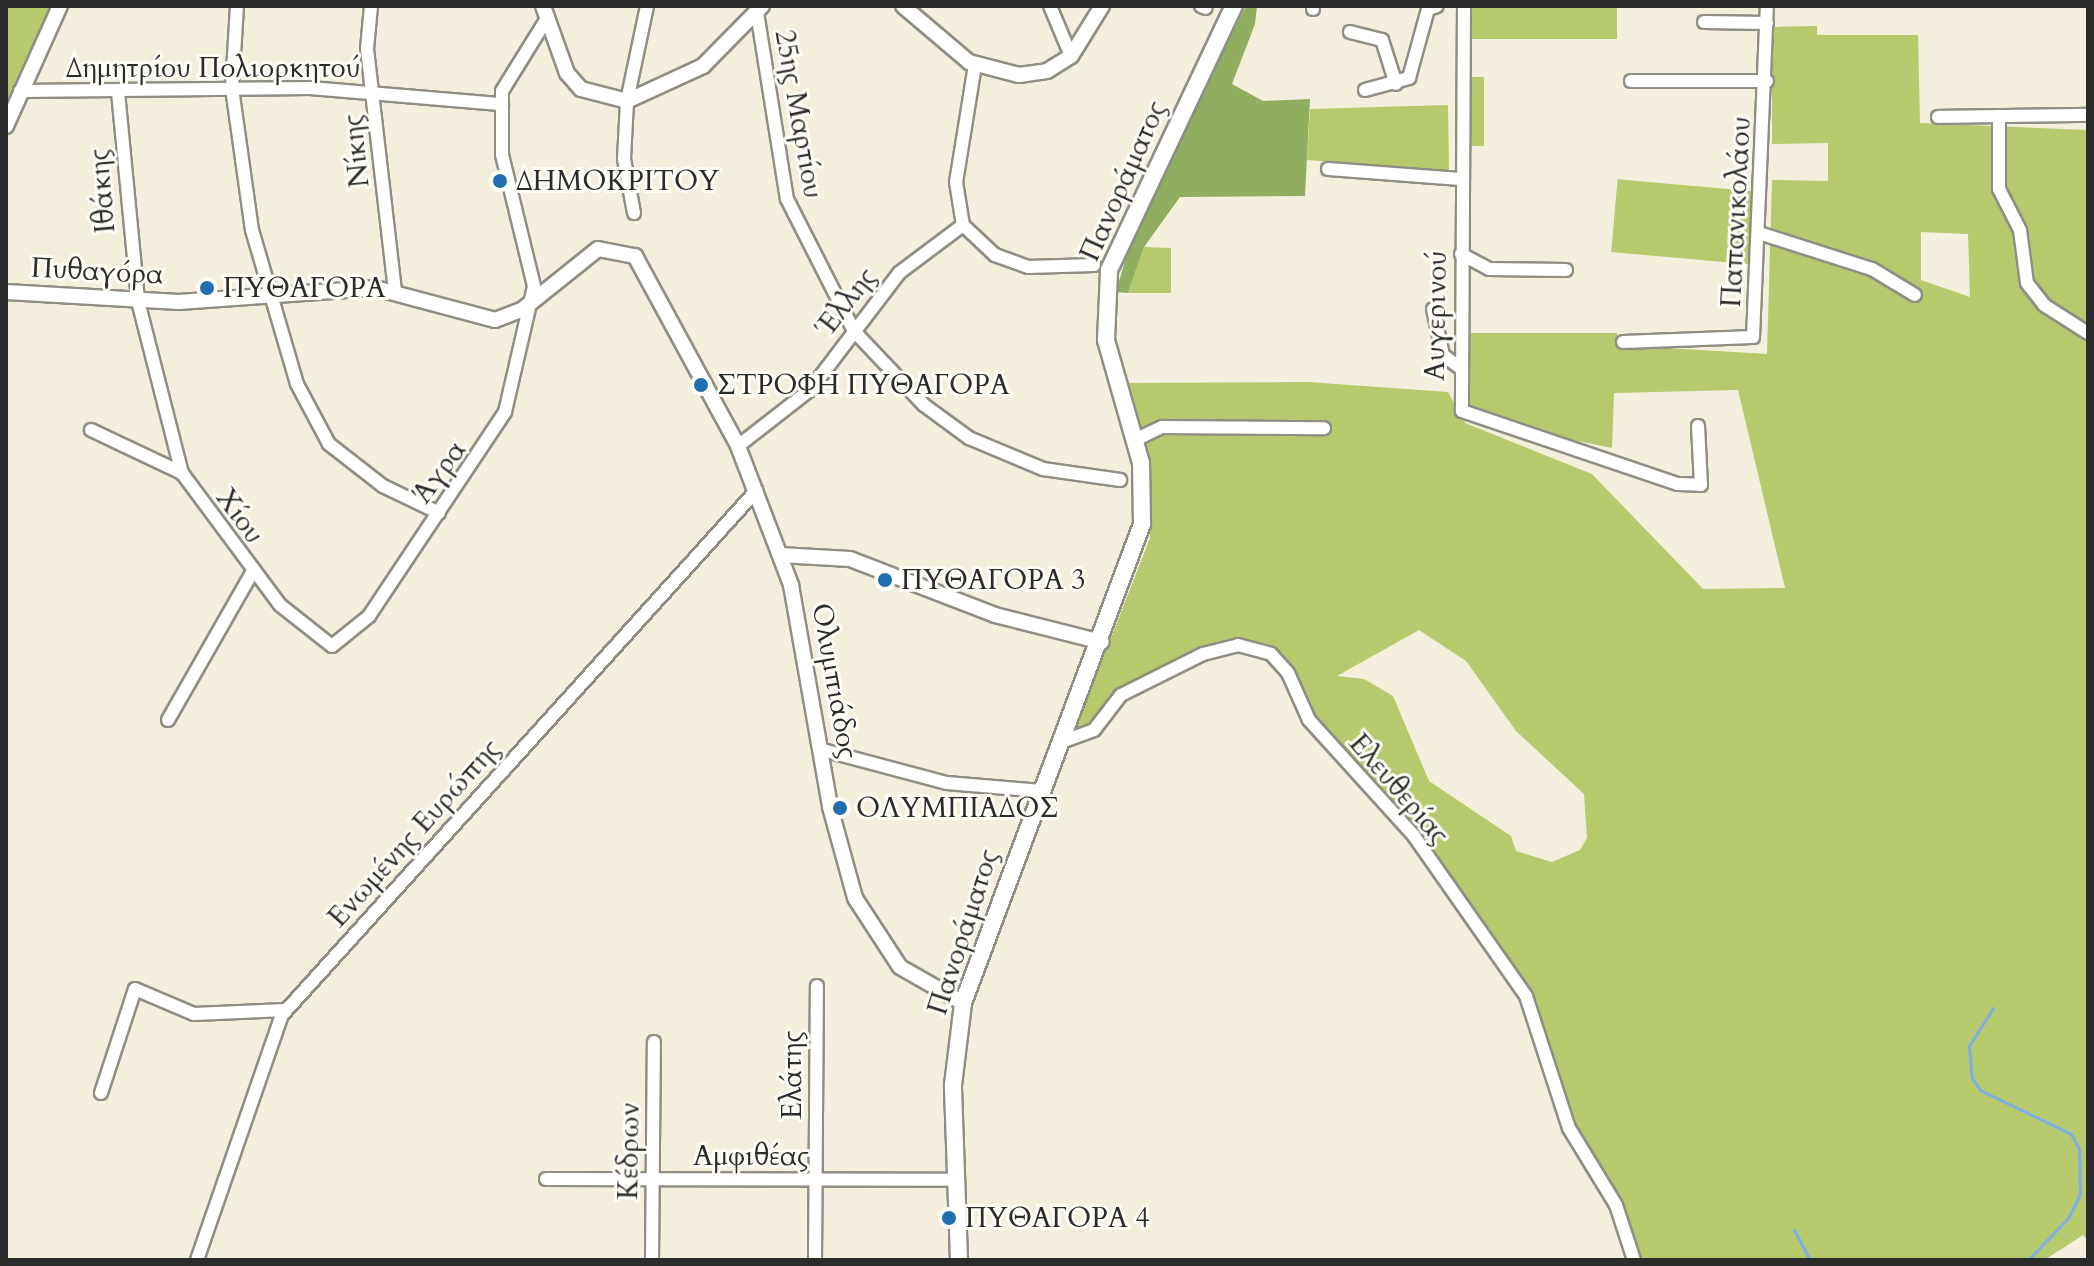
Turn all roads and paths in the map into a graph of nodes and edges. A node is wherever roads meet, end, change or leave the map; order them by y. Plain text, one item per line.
1 (60, 6) edge
2 (237, 6) edge
3 (371, 6) edge
4 (647, 6) edge
5 (903, 6) edge
6 (1050, 6) edge
7 (1102, 6) edge
8 (1234, 6) edge
9 (1464, 6) edge
10 (1767, 6) edge
11 (1429, 7) edge
12 (758, 8) edge
13 (544, 13) edge
14 (1704, 22) dead end
15 (1767, 23) junction
16 (1350, 32) dead end
17 (1071, 56) junction
18 (975, 65) junction
19 (1631, 81) dead end
20 (1767, 81) junction
21 (1396, 84) junction
22 (232, 88) junction
23 (1365, 90) dead end
24 (20, 91) junction
25 (118, 92) junction
26 (374, 93) junction
27 (627, 101) junction
28 (502, 104) junction
29 (2088, 115) edge
30 (1999, 116) junction
31 (1938, 117) dead end
32 (6, 126) edge
33 (1328, 169) dead end
34 (1461, 179) junction
35 (634, 213) dead end
36 (963, 225) junction
37 (1762, 234) junction
38 (1461, 254) junction
39 (1094, 265) dead end
40 (1566, 270) dead end
41 (395, 290) junction
42 (6, 292) edge
43 (265, 294) junction
44 (1915, 295) dead end
45 (138, 301) junction
46 (531, 304) junction
47 (1433, 309) dead end
48 (854, 331) junction
49 (2088, 333) edge
50 (1623, 342) dead end
51 (1459, 367) junction
52 (1698, 426) dead end
53 (1324, 428) dead end
54 (91, 430) dead end
55 (1135, 440) junction
56 (738, 446) junction
57 (182, 473) junction
58 (1120, 480) dead end
59 (756, 491) junction
60 (439, 513) junction
61 (780, 555) junction
62 (252, 573) junction
63 (1102, 642) junction
64 (338, 644) joint
65 (168, 720) dead end
66 (1061, 742) junction
67 (819, 749) junction
68 (1042, 791) junction
69 (817, 986) dead end
70 (963, 1003) junction
71 (286, 1010) junction
72 (654, 1042) dead end
73 (101, 1093) dead end
74 (546, 1179) dead end
75 (654, 1179) junction
76 (816, 1180) junction
77 (956, 1180) junction
78 (197, 1260) edge
79 (652, 1260) edge
80 (815, 1260) edge
81 (959, 1260) edge
82 (1634, 1260) edge

1 - 24 street
2 - 22 street
3 - 26 street, Νίκης
4 - 27 street
5 - 18 street
6 - 17 street
7 - 17 street
8 - 55 main road, Πανοράματος
9 - 34 street, Αυγερινού
10 - 15 street, Παπανικολάου
11 - 21 street
12 - 27 street
12 - 48 street, 25ης Μαρτίου
13 - 27 street
13 - 28 street
14 - 15 street
15 - 20 street, Παπανικολάου
16 - 21 street
17 - 18 street
18 - 36 street
19 - 20 street
20 - 37 street, Παπανικολάου
21 - 23 street
22 - 25 street, Δημητρίου Πολιορκητού
22 - 26 street, Δημητρίου Πολιορκητού
22 - 43 street
24 - 25 street, Δημητρίου Πολιορκητού
24 - 32 street
25 - 45 street, Ιθάκης
26 - 28 street, Δημητρίου Πολιορκητού
26 - 41 street, Νίκης
27 - 35 street
28 - 46 street, Άγρα
29 - 30 street
30 - 31 street
30 - 49 street
33 - 34 street
34 - 38 street, Αυγερινού
36 - 39 street
36 - 48 street, Έλλης
37 - 44 street
37 - 50 street, Παπανικολάου
38 - 40 street
38 - 51 street, Αυγερινού
41 - 43 street, Πυθαγόρα
41 - 46 street, Πυθαγόρα
42 - 45 street, Πυθαγόρα
43 - 45 street, Πυθαγόρα
43 - 60 street
45 - 57 street, Ιθάκης
46 - 56 street, Πυθαγόρα
46 - 60 street, Άγρα
47 - 51 street
48 - 56 street, Έλλης
48 - 58 street, 25ης Μαρτίου
51 - 52 street, Αυγερινού
53 - 55 street
54 - 57 street, Χίου
55 - 63 main road, Πανοράματος
56 - 59 street, Πυθαγόρα
57 - 62 street, Χίου
59 - 61 street, Πυθαγόρα
59 - 71 street, Ενωμένης Ευρώπης
60 - 64 street, Άγρα
61 - 63 street
61 - 67 street, Ολυμπιάδος
62 - 64 street, Χίου
62 - 65 street
63 - 66 main road, Πανοράματος
66 - 68 main road, Πανοράματος
66 - 82 street, Ελευθερίας
67 - 68 street
67 - 70 street, Ολυμπιάδος
68 - 70 main road, Πανοράματος
69 - 76 street, Ελάτης
70 - 77 main road, Πανοράματος
71 - 73 street
71 - 78 street, Ενωμένης Ευρώπης
72 - 75 street, Κέδρων
74 - 75 street, Αμφιθέας
75 - 76 street, Αμφιθέας
75 - 79 street, Κέδρων
76 - 77 street, Αμφιθέας
76 - 80 street, Ελάτης
77 - 81 main road, Πανοράματος

